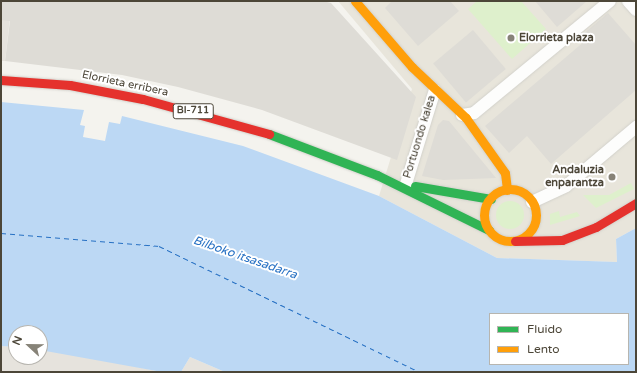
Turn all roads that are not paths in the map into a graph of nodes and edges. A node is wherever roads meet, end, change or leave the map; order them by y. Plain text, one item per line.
1 (355, 1) edge
2 (610, 1) edge
3 (628, 1) edge
4 (636, 10) edge
5 (1, 80) edge
6 (435, 90) junction
7 (462, 115) junction
8 (636, 127) edge
9 (377, 175) junction
10 (406, 184) junction
11 (507, 190) junction
12 (491, 199) junction
13 (532, 202) junction
14 (636, 203) edge
15 (489, 230) junction
16 (513, 241) junction

1 - 6 main road
2 - 7 street
3 - 4 street
5 - 9 main road, Elorrieta erribera / BI-711
6 - 7 main road
6 - 10 street, Portuondo kalea
7 - 11 main road
8 - 13 street
9 - 10 main road, BI-711
9 - 15 main road, BI-711
10 - 12 main road, BI-711
11 - 12 main road
11 - 13 main road
12 - 15 main road
13 - 16 main road
14 - 16 main road
15 - 16 main road

